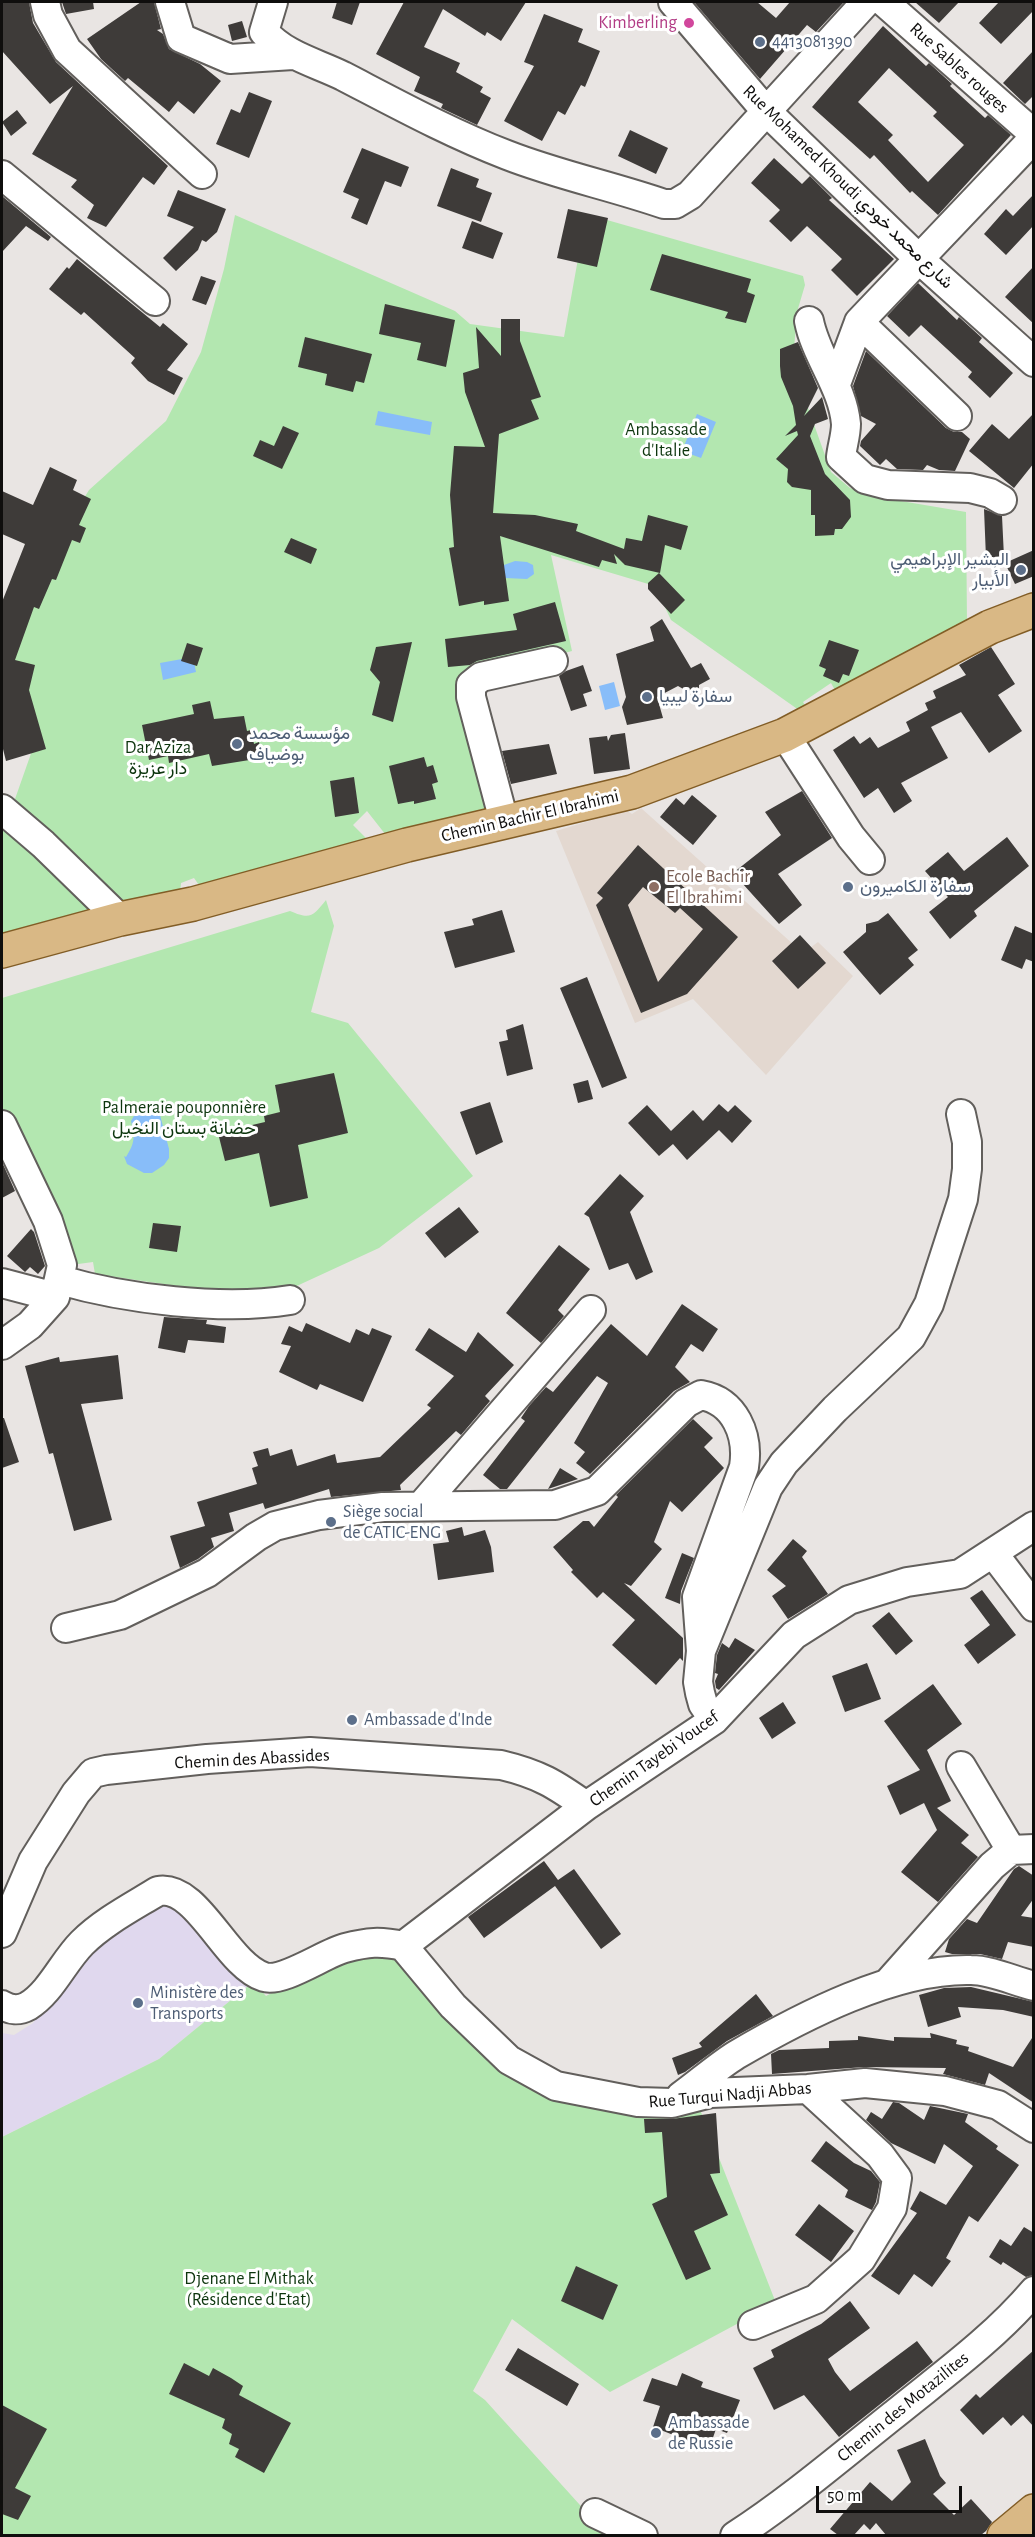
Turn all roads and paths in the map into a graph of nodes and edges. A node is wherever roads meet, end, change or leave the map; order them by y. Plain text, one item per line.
1 (45, 2) edge
2 (170, 2) edge
3 (273, 2) edge
4 (673, 2) edge
5 (866, 2) edge
6 (884, 2) edge
7 (293, 55) junction
8 (765, 110) junction
9 (1034, 136) edge
10 (202, 174) dead end
11 (2, 175) edge
12 (920, 260) junction
13 (155, 301) dead end
14 (809, 321) dead end
15 (859, 322) junction
16 (1034, 362) edge
17 (836, 384) junction
18 (957, 416) dead end
19 (1002, 500) dead end
20 (1034, 610) edge
21 (553, 661) dead end
22 (786, 735) junction
23 (2, 809) edge
24 (504, 821) junction
25 (870, 860) dead end
26 (120, 919) junction
27 (2, 951) edge
28 (961, 1114) dead end
29 (2, 1125) edge
30 (2, 1283) edge
31 (57, 1288) junction
32 (291, 1300) dead end
33 (591, 1310) dead end
34 (2, 1345) edge
35 (422, 1505) junction
36 (1034, 1526) edge
37 (993, 1553) junction
38 (1034, 1607) edge
39 (66, 1628) dead end
40 (700, 1651) junction
41 (714, 1720) junction
42 (961, 1766) dead end
43 (586, 1806) junction
44 (1022, 1850) edge
45 (2, 1933) edge
46 (403, 1946) junction
47 (887, 1984) junction
48 (1034, 1986) edge
49 (2, 2005) edge
50 (808, 2089) junction
51 (672, 2103) junction
52 (1034, 2128) edge
53 (1034, 2291) edge
54 (753, 2325) dead end
55 (1034, 2511) edge
56 (596, 2513) dead end
57 (643, 2535) edge
58 (735, 2535) edge
59 (1004, 2535) edge

1 - 10 street
2 - 7 street
3 - 7 street
4 - 8 street, Rue Mohamed Khoudi شارع محمد خودي
5 - 8 street
6 - 9 street, Rue Sables rouges
7 - 8 street
8 - 12 street, Rue Mohamed Khoudi شارع محمد خودي
9 - 12 street
11 - 13 street
12 - 15 street
12 - 16 street, Rue Mohamed Khoudi شارع محمد خودي
14 - 17 street
15 - 17 street
15 - 18 street
17 - 19 street
20 - 22 main road, Chemin Bachir El Ibrahimi
21 - 24 street
22 - 24 main road, Chemin Bachir El Ibrahimi
22 - 25 street
23 - 26 street
24 - 26 main road, Chemin Bachir El Ibrahimi
26 - 27 main road, Chemin Bachir El Ibrahimi
28 - 40 street
29 - 31 street
30 - 31 street
31 - 32 street
31 - 34 street
33 - 35 street
35 - 39 street
35 - 40 street
36 - 37 street, Chemin Tayebi Youcef
37 - 38 street
37 - 41 street, Chemin Tayebi Youcef
40 - 41 street
41 - 43 street, Chemin Tayebi Youcef
42 - 44 street
43 - 45 street, Chemin des Abassides
43 - 46 street, Chemin Tayebi Youcef
44 - 47 street
46 - 49 street
46 - 51 street, Rue Turqui Nadji Abbas
47 - 48 street
47 - 51 street
50 - 51 street, Rue Turqui Nadji Abbas
50 - 52 street, Rue Turqui Nadji Abbas
50 - 54 street
53 - 58 street, Chemin des Motazilites
55 - 59 main road
56 - 57 street

